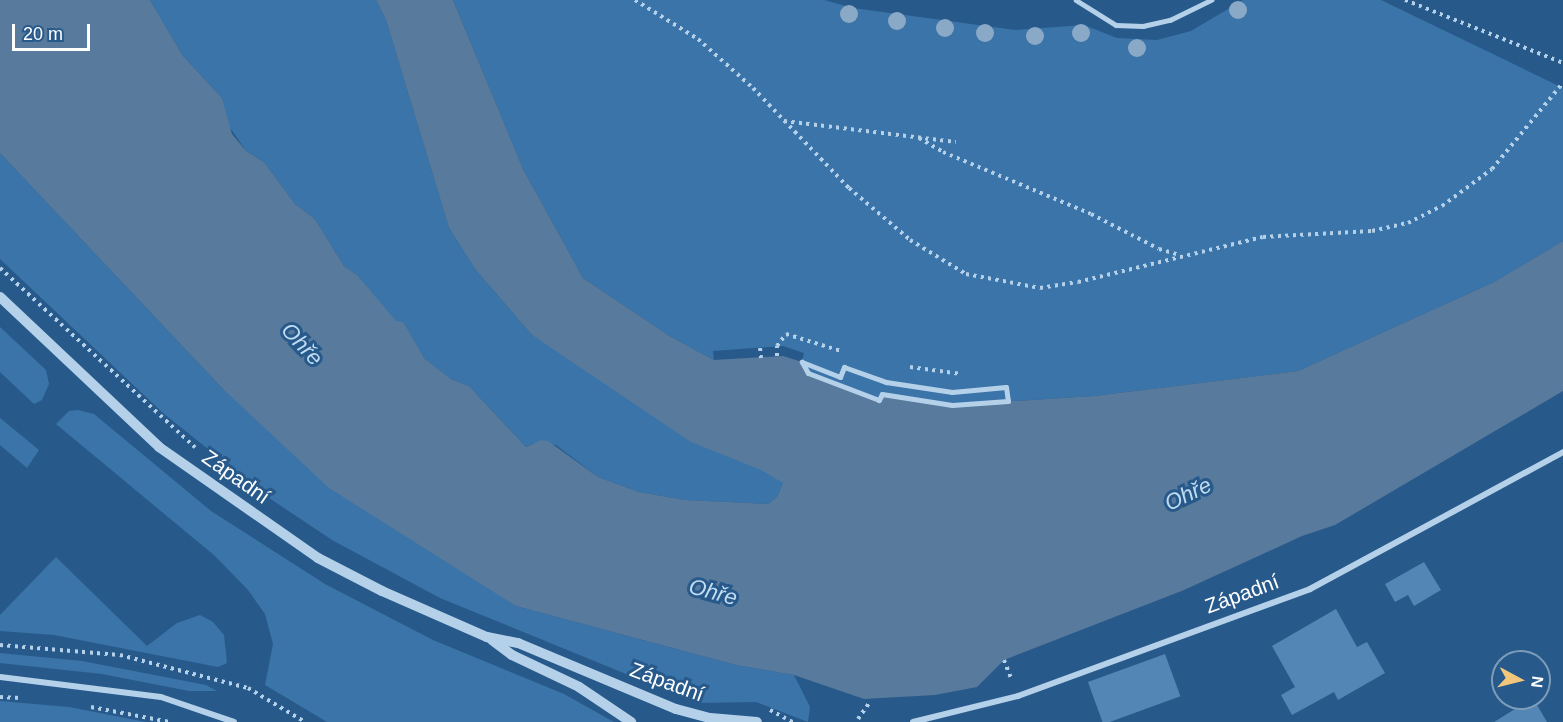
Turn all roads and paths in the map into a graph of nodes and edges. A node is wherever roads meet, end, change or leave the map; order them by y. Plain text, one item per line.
1 (635, 0) edge
2 (1076, 0) edge
3 (1211, 0) edge
4 (1405, 0) edge
5 (1563, 63) edge
6 (1563, 83) edge
7 (784, 121) junction
8 (919, 138) junction
9 (956, 142) dead end
10 (1182, 255) junction
11 (0, 268) edge
12 (0, 297) edge
13 (760, 348) dead end
14 (852, 354) dead end
15 (777, 356) dead end
16 (761, 358) dead end
17 (908, 367) dead end
18 (966, 392) junction
19 (1563, 452) edge
20 (202, 453) dead end
21 (487, 637) junction
22 (0, 645) edge
23 (1004, 660) dead end
24 (0, 676) edge
25 (1018, 696) junction
26 (0, 697) edge
27 (31, 699) dead end
28 (869, 703) dead end
29 (85, 706) dead end
30 (759, 706) dead end
31 (858, 719) dead end
32 (731, 721) edge
33 (170, 722) edge
34 (234, 722) edge
35 (305, 722) edge
36 (631, 722) edge
37 (757, 722) edge
38 (794, 722) edge
39 (913, 722) edge

1 - 7 path
2 - 3 lane
4 - 5 path
6 - 10 path
7 - 8 path
7 - 10 path
8 - 9 path
8 - 10 path
11 - 20 path
12 - 21 street, Západní
13 - 16 path
14 - 15 path
17 - 18 path
18 - 18 street
19 - 25 street, Západní
21 - 32 street, Západní
21 - 36 street, Západní
22 - 35 path
23 - 25 path
24 - 34 street
25 - 39 street, Západní
26 - 27 path
28 - 31 path
29 - 33 path
30 - 38 path
32 - 37 street, Západní

